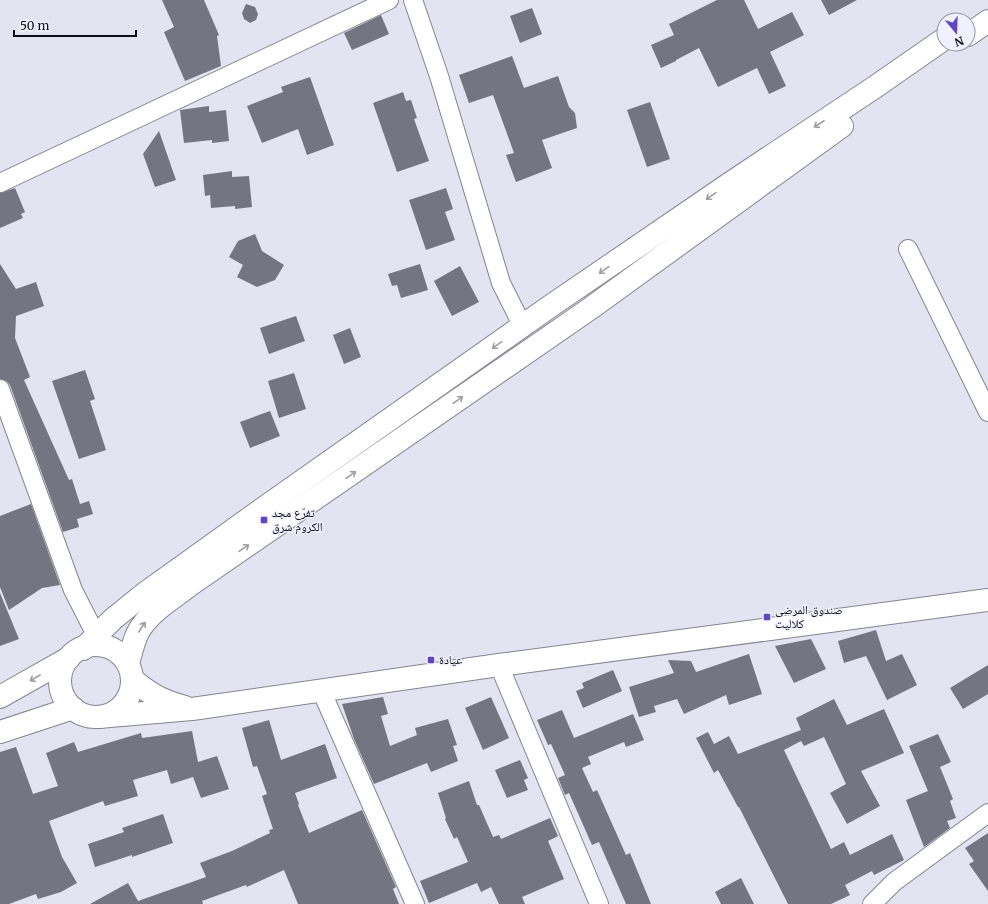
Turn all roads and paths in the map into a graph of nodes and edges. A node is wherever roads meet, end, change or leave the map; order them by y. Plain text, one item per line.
1 (389, 0) edge
2 (413, 0) edge
3 (988, 9) edge
4 (976, 17) edge
5 (988, 22) edge
6 (976, 30) edge
7 (936, 45) edge
8 (944, 52) edge
9 (0, 183) edge
10 (908, 249) dead end
11 (523, 326) junction
12 (0, 389) edge
13 (988, 412) edge
14 (988, 600) edge
15 (83, 647) junction
16 (499, 665) junction
17 (130, 671) junction
18 (321, 690) junction
19 (0, 697) edge
20 (73, 708) junction
21 (192, 709) junction
22 (98, 717) junction
23 (0, 732) edge
24 (988, 813) edge
25 (415, 904) edge
26 (599, 904) edge
27 (872, 904) edge

1 - 9 street
2 - 11 street
3 - 4 street
5 - 6 street
7 -> 11 street
17 -> 8 street
10 - 13 street
11 -> 15 street
12 - 15 street
14 - 16 street
15 - 17 street
15 -> 19 street
15 - 20 street
16 - 18 street
16 - 26 street
17 - 21 street
17 - 22 street
18 - 21 street
18 - 25 street
20 - 22 street
20 - 23 street
21 - 22 street
24 - 27 street

